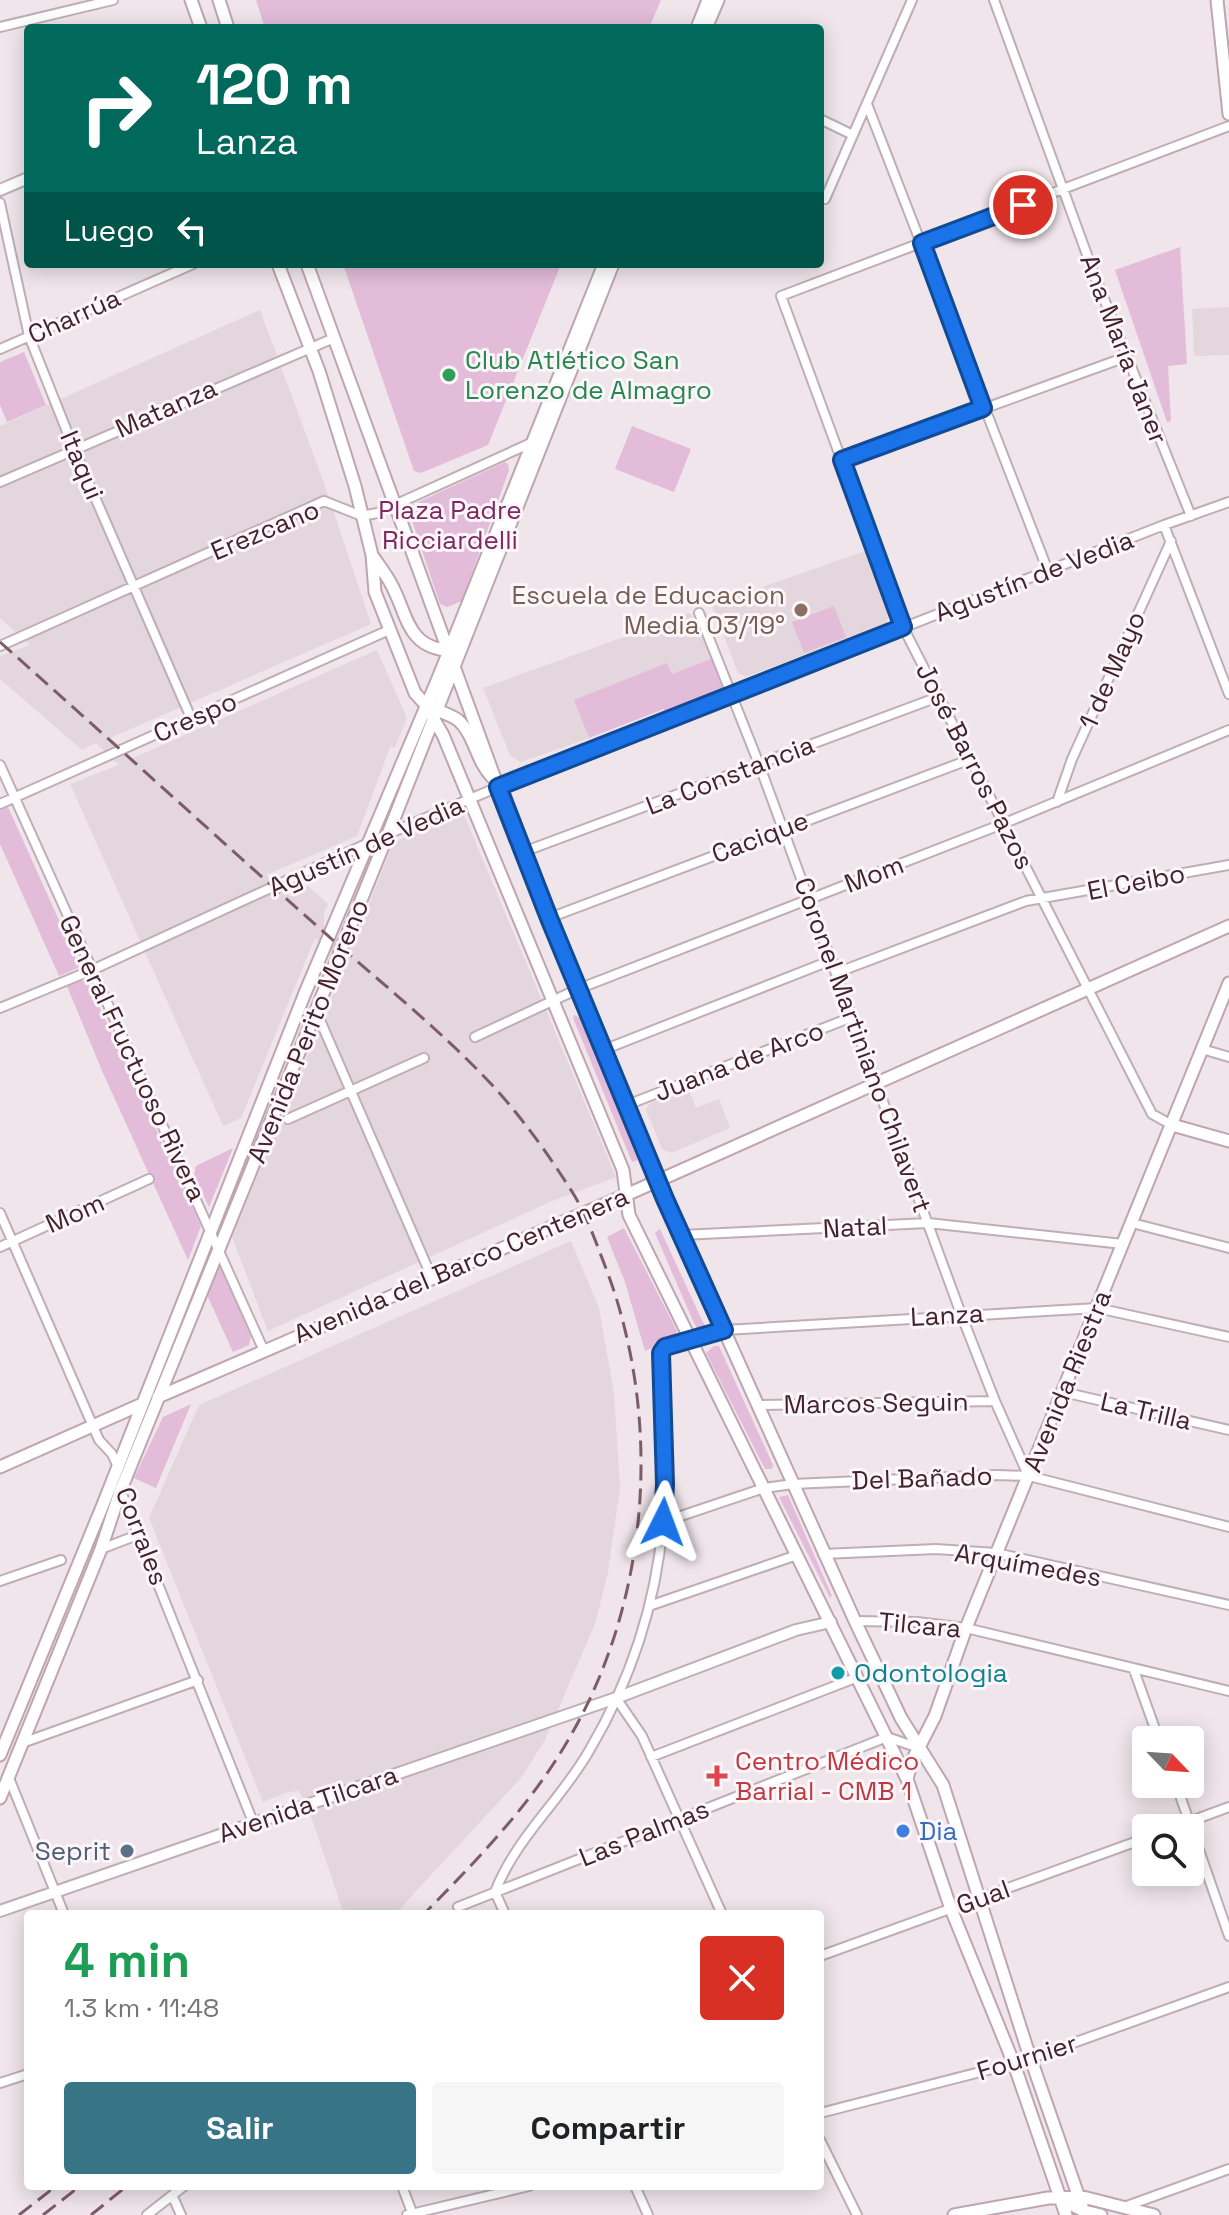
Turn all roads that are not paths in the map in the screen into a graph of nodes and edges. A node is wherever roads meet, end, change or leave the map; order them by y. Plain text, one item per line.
1 (113, 0) edge
2 (191, 0) edge
3 (219, 0) edge
4 (708, 0) edge
5 (718, 0) edge
6 (912, 0) edge
7 (994, 0) edge
8 (1217, 0) edge
9 (200, 24) edge
10 (227, 24) edge
11 (699, 24) edge
12 (708, 24) edge
13 (0, 27) edge
14 (867, 104) junction
15 (1229, 114) edge
16 (824, 121) edge
17 (1229, 126) edge
18 (853, 135) junction
19 (24, 180) edge
20 (0, 190) edge
21 (1063, 190) junction
22 (825, 199) dead end
23 (0, 203) edge
24 (922, 243) junction
25 (184, 268) edge
26 (280, 268) edge
27 (308, 268) edge
28 (602, 268) edge
29 (611, 268) edge
30 (29, 336) junction
31 (334, 338) junction
32 (309, 346) junction
33 (0, 349) edge
34 (1126, 357) junction
35 (983, 408) junction
36 (531, 443) junction
37 (74, 449) junction
38 (842, 460) junction
39 (0, 482) edge
40 (1229, 502) edge
41 (394, 506) junction
42 (362, 516) junction
43 (1191, 516) junction
44 (1164, 525) junction
45 (1171, 541) junction
46 (372, 555) junction
47 (1048, 571) junction
48 (134, 588) junction
49 (699, 613) dead end
50 (903, 627) junction
51 (389, 630) junction
52 (0, 646) edge
53 (454, 651) junction
54 (454, 667) junction
55 (1229, 694) edge
56 (731, 696) junction
57 (938, 697) junction
58 (425, 704) junction
59 (435, 714) junction
60 (191, 718) junction
61 (1229, 730) edge
62 (971, 759) junction
63 (759, 764) junction
64 (0, 765) edge
65 (497, 784) junction
66 (14, 797) junction
67 (471, 799) junction
68 (1057, 802) junction
69 (0, 804) edge
70 (1005, 823) junction
71 (783, 828) junction
72 (388, 834) junction
73 (367, 845) junction
74 (523, 852) junction
75 (1229, 865) edge
76 (809, 899) junction
77 (1044, 900) junction
78 (549, 918) junction
79 (1229, 926) edge
80 (832, 960) junction
81 (92, 970) junction
82 (836, 973) junction
83 (1229, 984) edge
84 (1087, 988) junction
85 (578, 989) junction
86 (553, 999) junction
87 (0, 1008) edge
88 (315, 1009) junction
89 (852, 1017) junction
90 (475, 1037) dead end
91 (1202, 1049) junction
92 (603, 1050) junction
93 (1229, 1057) edge
94 (424, 1058) dead end
95 (876, 1082) junction
96 (350, 1091) junction
97 (627, 1105) junction
98 (288, 1119) dead end
99 (1172, 1125) junction
100 (1229, 1141) edge
101 (149, 1179) dead end
102 (658, 1180) junction
103 (626, 1195) junction
104 (0, 1213) edge
105 (928, 1223) junction
106 (1132, 1223) junction
107 (211, 1229) junction
108 (682, 1235) junction
109 (13, 1241) junction
110 (1123, 1244) junction
111 (0, 1247) edge
112 (1229, 1248) edge
113 (220, 1249) junction
114 (432, 1278) junction
115 (1097, 1308) junction
116 (961, 1314) junction
117 (724, 1330) junction
118 (1229, 1337) edge
119 (689, 1339) junction
120 (264, 1351) junction
121 (1063, 1392) junction
122 (159, 1396) junction
123 (995, 1401) junction
124 (142, 1404) junction
125 (757, 1405) junction
126 (95, 1425) junction
127 (1229, 1430) edge
128 (118, 1466) junction
129 (0, 1467) edge
130 (1029, 1476) junction
131 (793, 1484) junction
132 (764, 1488) junction
133 (120, 1492) junction
134 (663, 1522) junction
135 (1229, 1527) edge
136 (140, 1534) junction
137 (101, 1549) junction
138 (996, 1553) junction
139 (823, 1554) junction
140 (797, 1555) junction
141 (61, 1560) dead end
142 (0, 1581) edge
143 (1229, 1605) edge
144 (649, 1606) junction
145 (855, 1621) junction
146 (831, 1622) junction
147 (966, 1628) junction
148 (1134, 1670) junction
149 (858, 1677) junction
150 (198, 1680) junction
151 (1229, 1691) edge
152 (616, 1698) junction
153 (1154, 1726) edge
154 (887, 1737) junction
155 (21, 1743) junction
156 (919, 1748) junction
157 (0, 1755) edge
158 (651, 1757) junction
159 (8, 1777) junction
160 (907, 1779) junction
161 (0, 1798) edge
162 (1229, 1807) edge
163 (1204, 1816) edge
164 (680, 1819) junction
165 (253, 1822) junction
166 (1132, 1843) edge
167 (1204, 1865) edge
168 (495, 1892) junction
169 (56, 1893) junction
170 (979, 1899) junction
171 (458, 1907) dead end
172 (951, 1909) junction
173 (62, 1910) edge
174 (503, 1910) edge
175 (720, 1910) edge
176 (0, 1911) edge
177 (1229, 1936) edge
178 (824, 1955) edge
179 (1229, 1987) edge
180 (1030, 2058) junction
181 (1014, 2064) junction
182 (24, 2075) edge
183 (0, 2083) edge
184 (824, 2112) edge
185 (824, 2148) edge
186 (1229, 2169) edge
187 (180, 2190) edge
188 (403, 2190) edge
189 (513, 2190) edge
190 (637, 2190) edge
191 (1079, 2196) junction
192 (173, 2197) junction
193 (1060, 2199) junction
194 (1122, 2207) junction
195 (1084, 2213) edge
196 (147, 2215) edge
197 (181, 2215) edge
198 (411, 2215) edge
199 (648, 2215) edge
200 (857, 2215) edge
201 (954, 2215) edge
202 (1066, 2215) edge
203 (1101, 2215) edge
204 (1154, 2215) edge

1 - 13 street
2 - 9 main road
3 - 10 main road
4 - 11 main road
5 - 12 main road
6 - 14 street
7 - 21 street, Ana María Janer
8 - 15 main road
14 - 18 street
14 - 24 street
16 - 18 street
17 - 21 street
18 - 22 street
19 - 20 street
21 - 24 street
21 - 34 street, Ana María Janer
23 - 30 street, Itaqui
24 - 35 street
24 - 38 street, José Barros Pazos
25 - 30 street, Charrúa
26 - 32 main road
27 - 31 main road
28 - 36 main road, Avenida Perito Moreno
29 - 53 main road, Avenida Perito Moreno
30 - 33 street, Charrúa
30 - 37 street, Itaqui
31 - 32 street, Matanza
31 - 41 main road
32 - 37 street, Matanza
32 - 42 main road
34 - 35 street
34 - 43 street, Ana María Janer
35 - 38 street
35 - 47 street
36 - 41 street, Erezcano
36 - 53 main road, Avenida Perito Moreno
37 - 39 street, Matanza
37 - 48 street, Itaqui
38 - 50 street, José Barros Pazos
40 - 43 street, Agustín de Vedia
41 - 42 street, Erezcano
41 - 53 main road
42 - 46 main road
42 - 48 street, Erezcano
43 - 44 street, Agustín de Vedia
44 - 45 street
44 - 47 street, Agustín de Vedia
45 - 55 street
45 - 68 street, 1 de Mayo
46 - 51 main road
46 - 53 main road
47 - 50 street, Agustín de Vedia
48 - 52 street, Erezcano
48 - 60 street, Itaqui
49 - 56 street, Coronel Martiniano Chilavert
50 - 56 street, Agustín de Vedia
50 - 57 street, José Barros Pazos
51 - 58 main road
51 - 60 street, Crespo
53 - 54 main road
53 - 58 main road, Avenida Perito Moreno
54 - 59 main road, Avenida Perito Moreno
54 - 65 main road
56 - 63 street, Coronel Martiniano Chilavert
56 - 65 street, Agustín de Vedia
57 - 62 street, José Barros Pazos
57 - 63 street, La Constancia
58 - 59 main road
58 - 73 main road, Avenida Perito Moreno
59 - 65 main road
59 - 67 main road
59 - 72 main road, Avenida Perito Moreno
60 - 66 street, Crespo
61 - 68 street, Mom
62 - 70 street, José Barros Pazos
62 - 71 street, Cacique
63 - 71 street, Coronel Martiniano Chilavert
63 - 74 street, La Constancia
64 - 66 street, General Fructuoso Rivera
65 - 67 street, Agustín de Vedia
65 - 74 main road
66 - 69 street, Crespo
66 - 81 street, General Fructuoso Rivera
67 - 72 street, Agustín de Vedia
67 - 86 main road
68 - 70 street, Mom
70 - 76 street, Mom
70 - 77 street, José Barros Pazos
71 - 76 street, Coronel Martiniano Chilavert
71 - 78 street, Cacique
72 - 73 street, Agustín de Vedia
72 - 88 main road, Avenida Perito Moreno
73 - 81 street, Agustín de Vedia
73 - 107 main road, Avenida Perito Moreno
74 - 78 main road
75 - 77 street, El Ceibo
76 - 80 street, Coronel Martiniano Chilavert
76 - 85 street, Mom
77 - 82 street, El Ceibo
77 - 84 street, José Barros Pazos
78 - 85 main road
79 - 84 main road, Avenida del Barco Centenera
80 - 82 street, Coronel Martiniano Chilavert
80 - 92 street
81 - 87 street, Agustín de Vedia
81 - 107 street, General Fructuoso Rivera
82 - 89 street, Coronel Martiniano Chilavert
83 - 91 main road, Avenida Riestra
84 - 95 main road, Avenida del Barco Centenera
84 - 99 street, José Barros Pazos
85 - 86 street, Mom
85 - 92 main road
86 - 90 street, Mom
86 - 103 main road
88 - 96 street
88 - 113 main road, Avenida Perito Moreno
89 - 95 street, Coronel Martiniano Chilavert
89 - 97 street, Juana de Arco
91 - 93 street
91 - 99 main road, Avenida Riestra
92 - 97 main road
94 - 96 street
95 - 102 main road, Avenida del Barco Centenera
95 - 105 street, Coronel Martiniano Chilavert
96 - 98 street
96 - 114 street
97 - 102 main road
99 - 100 main road
99 - 106 main road, Avenida Riestra
101 - 109 street, Mom
102 - 103 main road, Avenida del Barco Centenera
102 - 108 main road
103 - 114 main road, Avenida del Barco Centenera
103 - 119 main road
104 - 109 street, Corrales
105 - 108 street, Natal
105 - 110 street, Natal
105 - 116 street, Coronel Martiniano Chilavert
106 - 110 main road, Avenida Riestra
106 - 112 street
107 - 113 street, General Fructuoso Rivera
107 - 124 main road, Avenida Perito Moreno
108 - 117 main road
109 - 111 street, Mom
109 - 126 street, Corrales
110 - 115 main road, Avenida Riestra
113 - 120 street, General Fructuoso Rivera
113 - 122 main road, Avenida Perito Moreno
114 - 120 main road, Avenida del Barco Centenera
115 - 116 street, Lanza
115 - 118 street, Lanza
115 - 121 main road, Avenida Riestra
116 - 117 street, Lanza
116 - 123 street, Coronel Martiniano Chilavert
117 - 119 street, Lanza
117 - 125 main road
119 - 132 main road
119 - 134 street, Lanza
120 - 122 main road, Avenida del Barco Centenera
121 - 127 street, La Trilla
121 - 130 main road, Avenida Riestra
122 - 124 main road, Avenida del Barco Centenera
122 - 133 main road, Avenida Perito Moreno
123 - 125 street, Marcos Seguin
123 - 130 street, Coronel Martiniano Chilavert
124 - 126 main road, Avenida del Barco Centenera
124 - 128 main road, Avenida Perito Moreno
125 - 131 main road
126 - 128 street, Corrales
126 - 129 main road, Avenida del Barco Centenera
128 - 133 street, Corrales
128 - 157 main road, Avenida Perito Moreno
130 - 131 street, Del Bañado
130 - 135 street, Del Bañado
130 - 138 main road, Avenida Riestra
131 - 132 street, Del Bañado
131 - 139 main road
132 - 134 street, Del Bañado
132 - 140 main road
133 - 136 street, Corrales
133 - 137 main road, Avenida Perito Moreno
134 - 144 street
136 - 137 street
136 - 150 street, Corrales
137 - 155 main road, Avenida Perito Moreno
138 - 139 street, Arquímedes
138 - 143 street, Arquímedes
138 - 147 main road, Avenida Riestra
139 - 145 main road
140 - 144 street
140 - 146 main road
141 - 142 street
144 - 152 street
145 - 146 main road, Tilcara
145 - 147 street, Tilcara
145 - 156 main road
146 - 149 main road
146 - 152 street, Tilcara
147 - 148 street, Tilcara
147 - 156 main road, Avenida Riestra
148 - 151 street, Tilcara
148 - 153 street
149 - 154 main road
149 - 158 street
150 - 155 street
150 - 165 street, Corrales
152 - 158 street
152 - 165 street, Avenida Tilcara
152 - 168 street
154 - 156 street
154 - 160 main road
154 - 164 street, Las Palmas
155 - 159 main road, Avenida Perito Moreno
156 - 160 main road, Avenida Riestra
156 - 170 main road
158 - 164 street
159 - 161 main road, Avenida Perito Moreno
159 - 169 street
160 - 172 main road
162 - 163 street
164 - 168 street, Las Palmas
164 - 175 street
165 - 169 street, Avenida Tilcara
166 - 170 street, Gual
167 - 177 street
168 - 171 street, Las Palmas
168 - 174 street
169 - 173 street
169 - 176 street, Avenida Tilcara
170 - 172 street, Gual
170 - 180 main road
172 - 178 street, Gual
172 - 181 main road
179 - 180 street, Fournier
180 - 181 street, Fournier
180 - 191 main road
181 - 184 street, Fournier
181 - 193 main road
182 - 183 street
185 - 200 street
186 - 194 street
187 - 192 street
188 - 198 street
189 - 198 street
190 - 199 street
191 - 193 main road
191 - 194 main road
191 - 195 main road
192 - 196 street
192 - 197 street
193 - 195 main road
193 - 201 main road
193 - 202 main road
194 - 204 main road
195 - 203 main road

